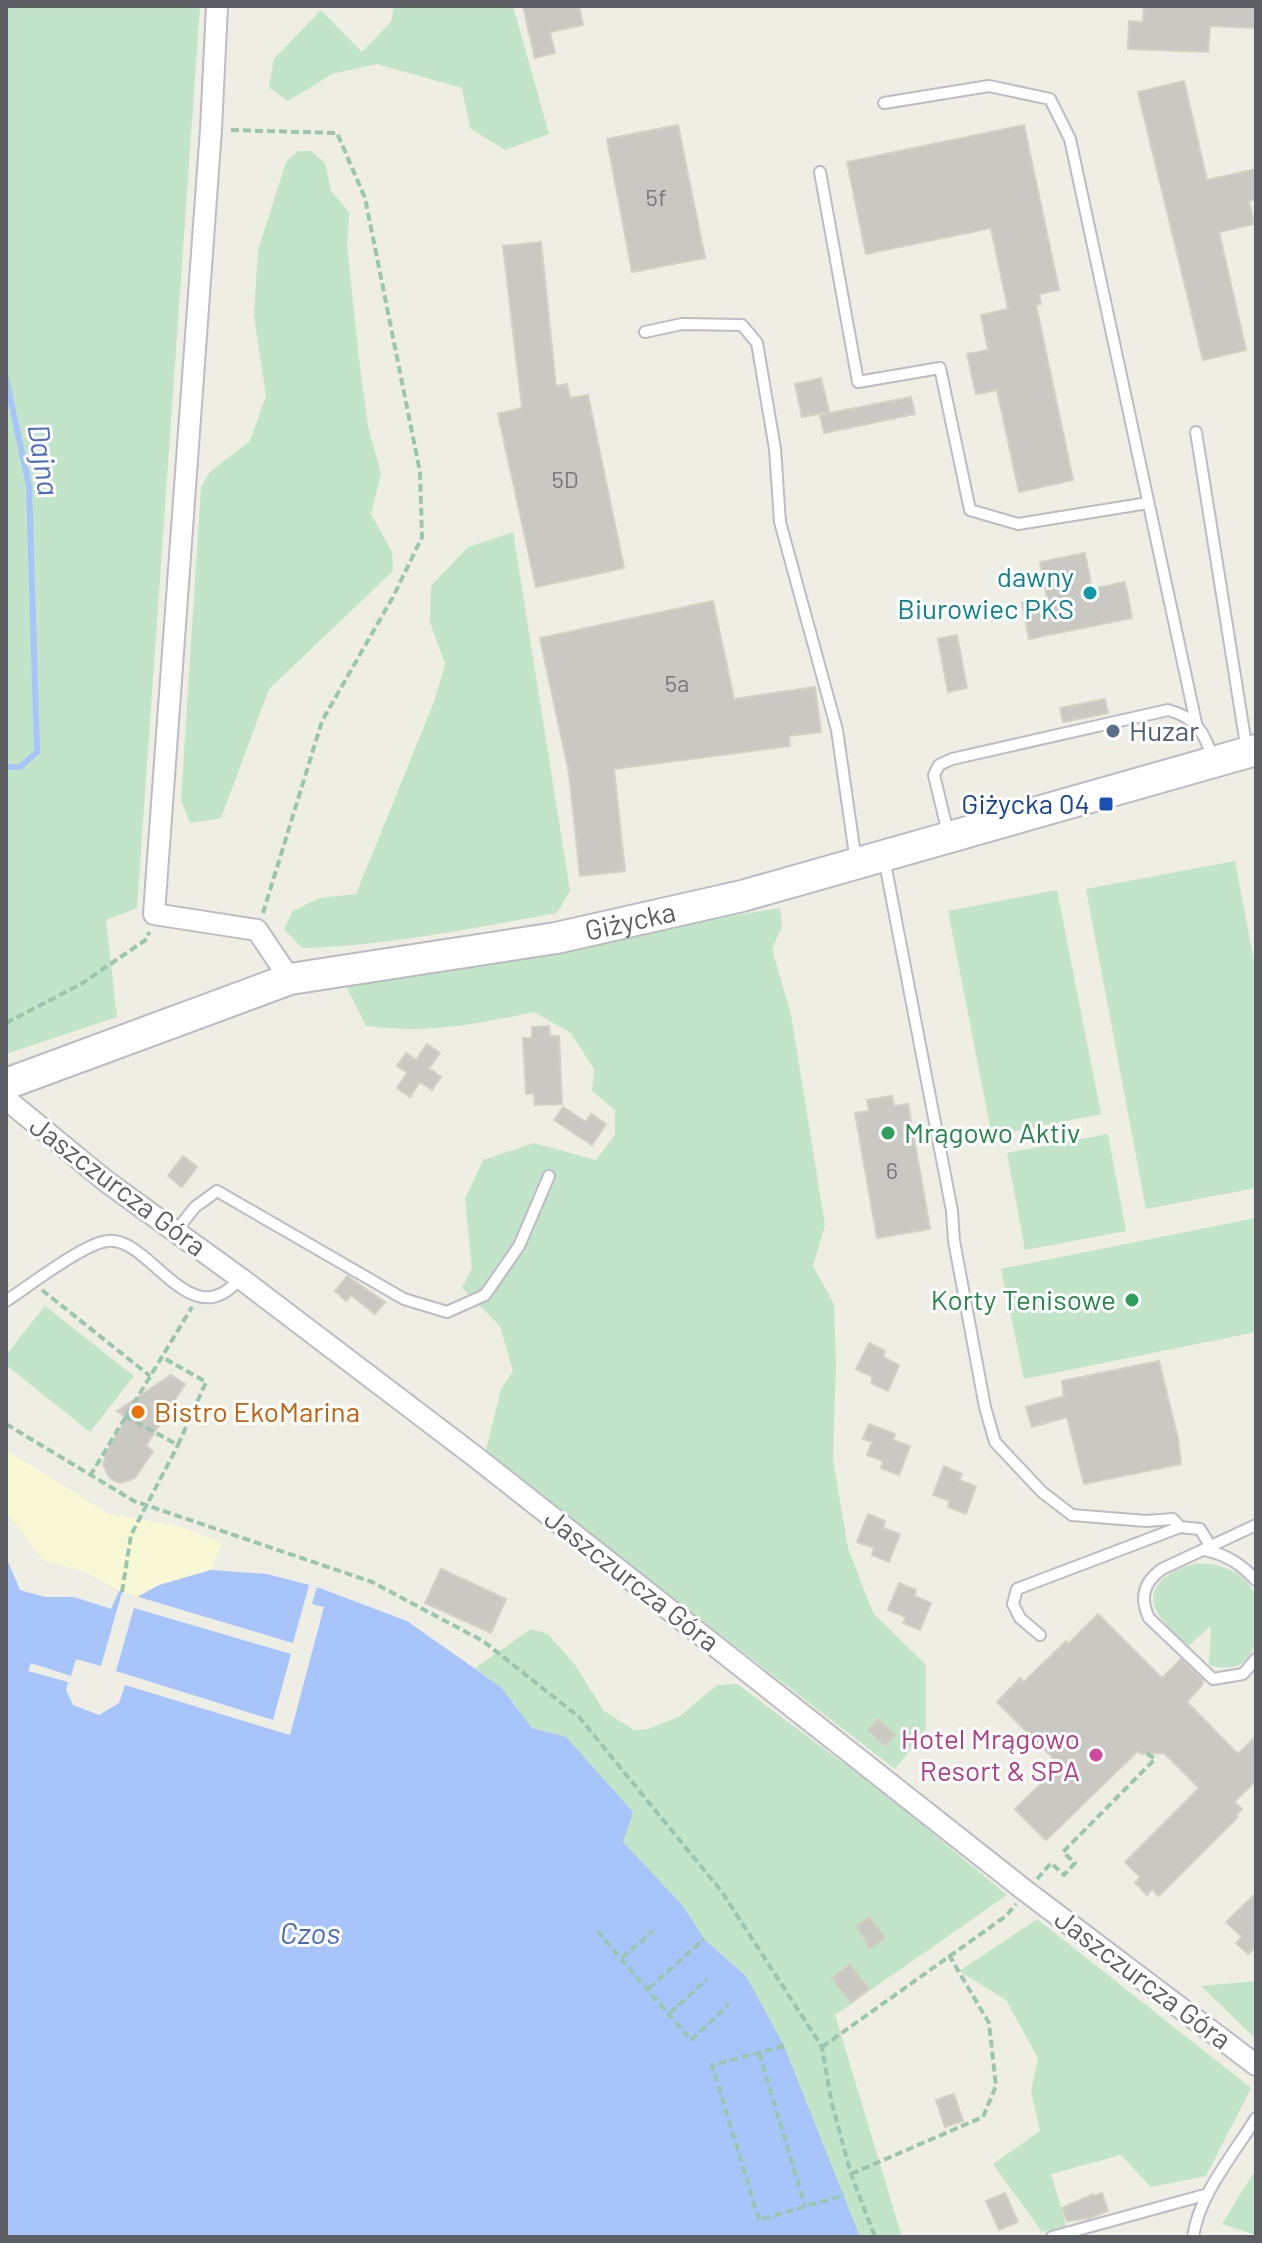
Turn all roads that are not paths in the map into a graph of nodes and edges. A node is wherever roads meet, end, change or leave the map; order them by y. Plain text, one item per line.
1 (217, 6) edge
2 (884, 103) dead end
3 (820, 172) dead end
4 (645, 332) dead end
5 (1196, 432) dead end
6 (1148, 503) junction
7 (1196, 723) junction
8 (1252, 752) edge
9 (1214, 762) junction
10 (949, 837) junction
11 (870, 860) junction
12 (290, 979) junction
13 (6, 1084) edge
14 (6, 1099) edge
15 (549, 1176) dead end
16 (176, 1231) junction
17 (240, 1278) junction
18 (6, 1301) edge
19 (1256, 1525) edge
20 (1180, 1527) junction
21 (1208, 1549) junction
22 (1256, 1580) edge
23 (1040, 1635) dead end
24 (1256, 1659) edge
25 (1256, 2065) edge
26 (1256, 2118) edge
27 (1208, 2194) junction
28 (1052, 2237) edge
29 (1193, 2237) edge

1 - 12 street
2 - 6 lane
3 - 6 lane
4 - 11 lane
5 - 8 lane
6 - 7 lane
7 - 9 lane
7 - 10 lane
8 - 9 street, Giżycka
9 - 10 street, Giżycka
10 - 11 street, Giżycka
11 - 12 street, Giżycka
11 - 20 lane
12 - 13 street, Giżycka
14 - 16 street, Jaszczurcza Góra
15 - 16 lane
16 - 17 street, Jaszczurcza Góra
17 - 18 lane
17 - 25 street, Jaszczurcza Góra
19 - 21 lane
20 - 21 lane
20 - 23 lane
21 - 22 lane
21 - 24 lane
26 - 27 lane
27 - 28 lane
27 - 29 lane

